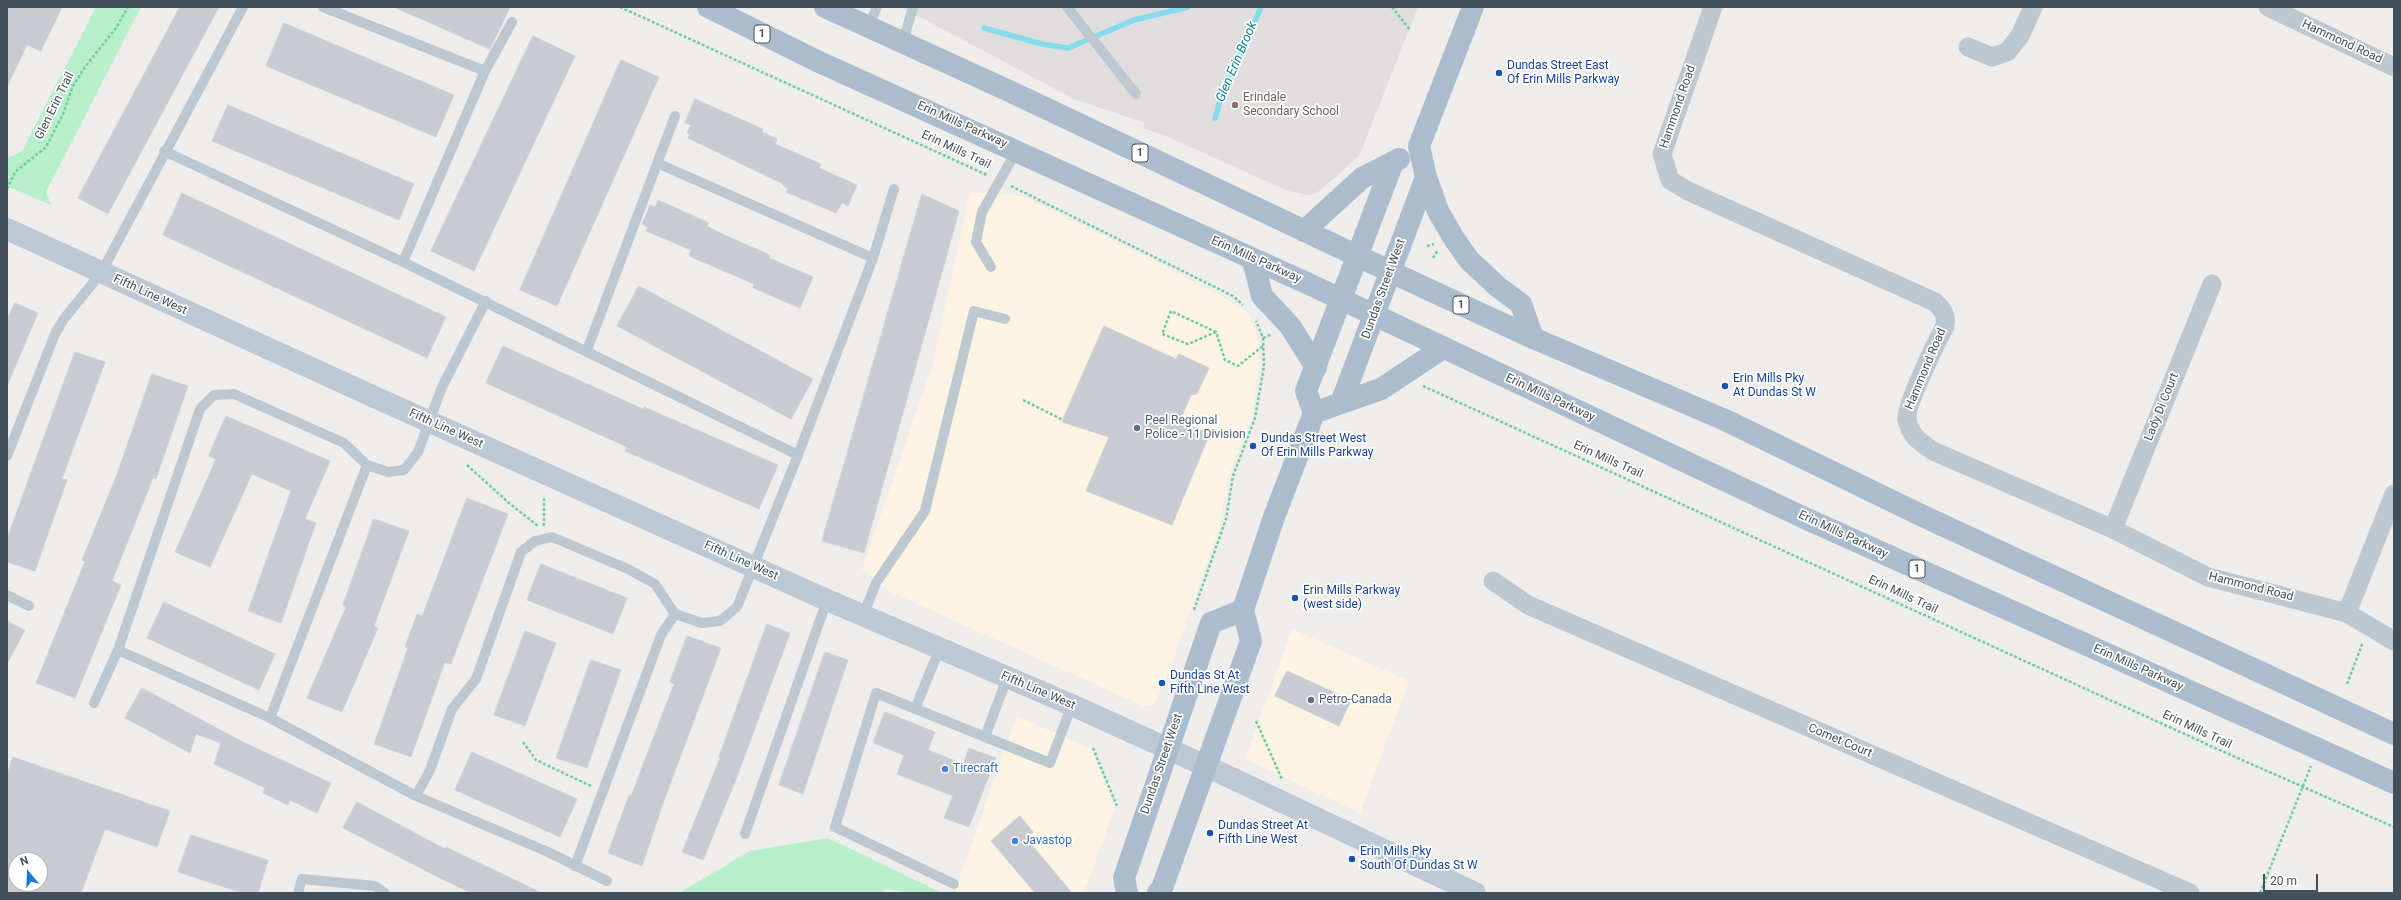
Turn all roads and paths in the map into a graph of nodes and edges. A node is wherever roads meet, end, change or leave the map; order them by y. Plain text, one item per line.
1 (128, 7) edge
2 (243, 7) edge
3 (323, 7) edge
4 (620, 7) edge
5 (708, 7) edge
6 (824, 7) edge
7 (877, 7) edge
8 (914, 7) edge
9 (1066, 7) edge
10 (1392, 7) edge
11 (1472, 7) edge
12 (1713, 7) edge
13 (2033, 7) edge
14 (2268, 7) edge
15 (512, 22) dead end
16 (868, 27) junction
17 (1410, 30) dead end
18 (903, 42) junction
19 (1968, 47) dead end
20 (2394, 67) edge
21 (485, 71) junction
22 (1136, 94) dead end
23 (675, 116) dead end
24 (1419, 146) junction
25 (1017, 150) junction
26 (164, 151) junction
27 (1393, 162) junction
28 (657, 163) junction
29 (1426, 177) junction
30 (1000, 181) junction
31 (7, 189) edge
32 (894, 190) dead end
33 (7, 229) edge
34 (1304, 231) junction
35 (1357, 256) junction
36 (873, 258) junction
37 (1253, 260) junction
38 (403, 262) junction
39 (991, 267) dead end
40 (1390, 272) junction
41 (101, 273) junction
42 (2212, 284) dead end
43 (1342, 299) junction
44 (486, 301) junction
45 (1245, 307) dead end
46 (1375, 315) junction
47 (1255, 318) dead end
48 (1005, 319) dead end
49 (1216, 332) junction
50 (1534, 338) junction
51 (1263, 346) junction
52 (1443, 348) junction
53 (587, 350) junction
54 (1316, 367) junction
55 (1416, 385) dead end
56 (1023, 400) dead end
57 (1341, 403) junction
58 (1314, 413) junction
59 (428, 420) junction
60 (1063, 420) dead end
61 (798, 455) junction
62 (7, 456) edge
63 (367, 465) junction
64 (467, 465) dead end
65 (2394, 494) edge
66 (544, 498) dead end
67 (2113, 529) junction
68 (754, 566) junction
69 (1494, 581) dead end
70 (7, 595) edge
71 (827, 600) junction
72 (29, 606) dead end
73 (1243, 610) junction
74 (1194, 611) dead end
75 (2347, 613) junction
76 (675, 614) junction
77 (863, 616) junction
78 (2364, 640) dead end
79 (2394, 641) edge
80 (118, 650) junction
81 (939, 650) junction
82 (1007, 678) junction
83 (2347, 684) dead end
84 (94, 703) dead end
85 (1072, 705) junction
86 (916, 709) junction
87 (270, 718) junction
88 (1256, 721) dead end
89 (2394, 734) edge
90 (985, 737) junction
91 (523, 742) dead end
92 (1094, 748) dead end
93 (1167, 749) junction
94 (2318, 749) junction
95 (1206, 766) junction
96 (1282, 779) dead end
97 (2394, 783) edge
98 (2302, 786) junction
99 (603, 791) junction
100 (416, 796) junction
101 (1117, 806) dead end
102 (2394, 827) edge
103 (745, 834) dead end
104 (575, 866) junction
105 (607, 880) dead end
106 (954, 884) dead end
107 (1448, 887) edge
108 (298, 893) edge
109 (385, 893) edge
110 (1127, 893) edge
111 (1158, 893) edge
112 (1475, 893) edge
113 (2190, 893) edge
114 (2260, 893) edge

1 - 31 path, Glen Erin Trail
2 - 26 lane
3 - 21 lane
4 - 30 path, Erin Mills Trail
5 - 25 main road, Erin Mills Parkway / 1
6 - 16 main road, 1
7 - 16 lane
8 - 18 lane
9 - 22 lane
10 - 17 path
11 - 24 main road
12 - 67 street, Hammond Road
13 - 19 street
14 - 20 street, Hammond Road
15 - 21 lane
16 - 18 main road, 1
18 - 34 main road, 1
21 - 38 lane
23 - 28 lane
24 - 27 main road
24 - 29 main road
25 - 30 lane
25 - 37 main road, Erin Mills Parkway / 1
26 - 38 lane
26 - 41 lane
27 - 34 main road
27 - 35 main road
28 - 36 lane
28 - 53 lane
29 - 40 main road, Dundas Street West
29 - 50 main road
30 - 39 lane
30 - 45 path, Erin Mills Trail
32 - 36 lane
33 - 41 street, Fifth Line West
34 - 35 main road, 1
35 - 40 main road, 1
35 - 43 main road
36 - 61 lane
37 - 43 main road, Erin Mills Parkway / 1
37 - 54 main road
38 - 44 lane
40 - 46 main road, Dundas Street West
40 - 50 main road, 1
41 - 59 street, Fifth Line West
41 - 62 lane
42 - 67 street, Lady Di Court
43 - 46 main road, Erin Mills Parkway / 1
43 - 54 main road
44 - 53 lane
44 - 59 lane
46 - 52 main road, Erin Mills Parkway / 1
46 - 57 main road, Dundas Street West
47 - 51 path
48 - 77 lane
49 - 49 path
49 - 51 path
50 - 89 main road, 1
51 - 74 path
52 - 57 main road
52 - 94 main road, Erin Mills Parkway / 1
53 - 61 lane
54 - 58 main road
55 - 98 path, Erin Mills Trail
56 - 60 path
57 - 58 main road
58 - 73 main road
59 - 63 lane
59 - 68 street, Fifth Line West
61 - 68 lane
63 - 80 lane
63 - 87 lane
64 - 66 path
65 - 75 street
67 - 75 street, Hammond Road
68 - 71 street, Fifth Line West
68 - 76 lane
69 - 113 street, Comet Court
70 - 72 lane
71 - 77 street, Fifth Line West
71 - 103 lane
73 - 93 main road, Dundas Street West
73 - 95 main road
75 - 79 street, Hammond Road
76 - 99 lane
76 - 100 lane
77 - 81 street, Fifth Line West
78 - 83 path
80 - 84 lane
80 - 87 lane
81 - 82 street, Fifth Line West
81 - 86 lane
82 - 85 street, Fifth Line West
82 - 90 lane
85 - 90 lane
85 - 93 street, Fifth Line West
86 - 90 lane
86 - 106 lane
87 - 100 lane
88 - 96 path
91 - 99 path
92 - 101 path
93 - 95 street, Fifth Line West
93 - 110 main road, Dundas Street West
94 - 97 main road, Erin Mills Parkway / 1
94 - 98 path
95 - 107 street, Fifth Line West
95 - 111 main road
98 - 102 path, Erin Mills Trail
98 - 114 path
99 - 104 lane
100 - 104 lane
104 - 105 lane
107 - 112 street, Fifth Line West
108 - 109 lane

